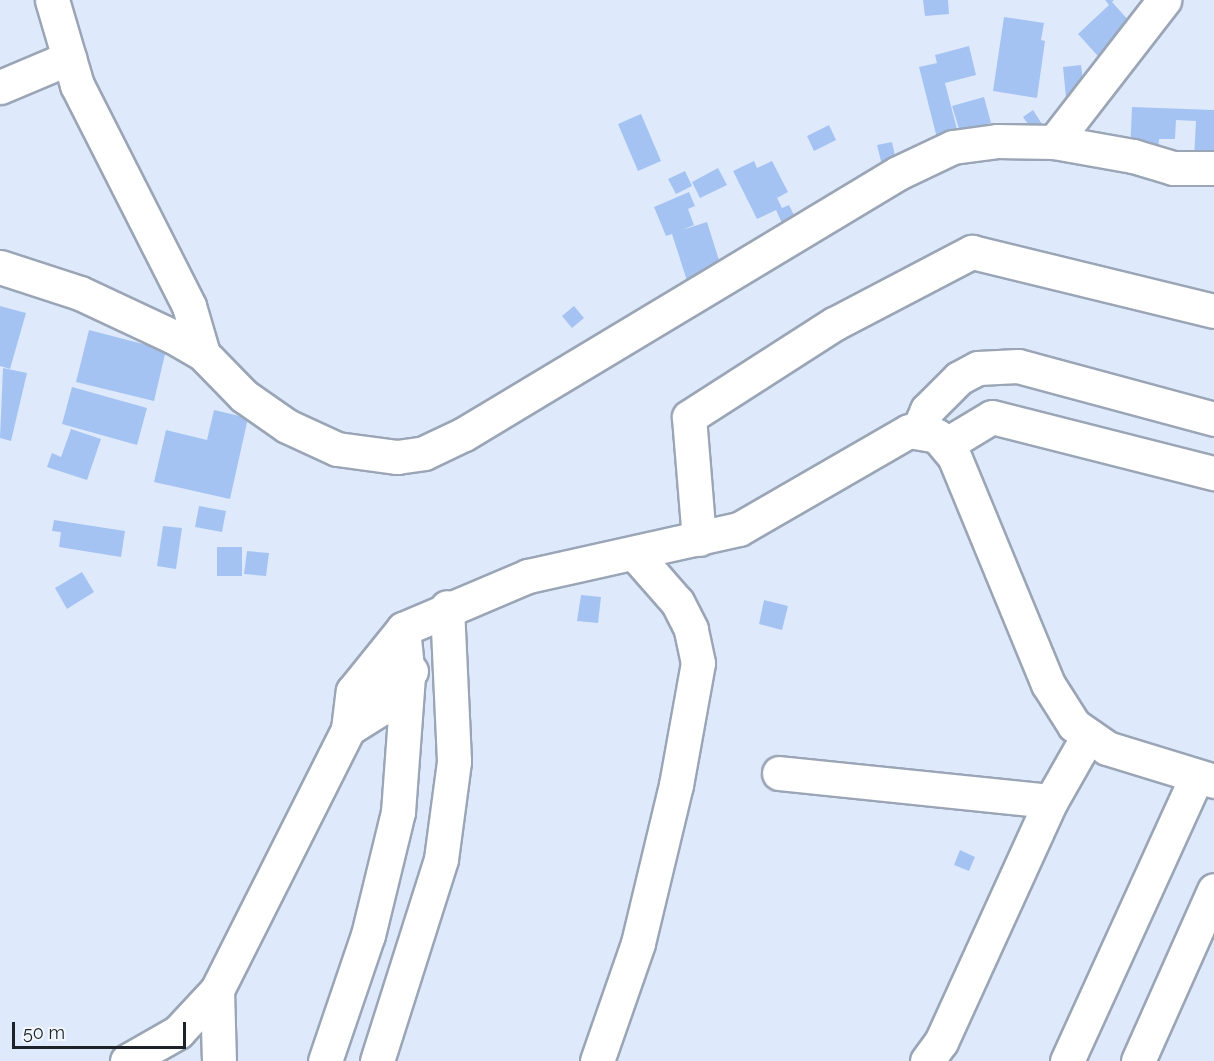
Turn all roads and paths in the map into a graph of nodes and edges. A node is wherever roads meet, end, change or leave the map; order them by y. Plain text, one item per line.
1 (52, 0) edge
2 (1164, 0) edge
3 (69, 58) junction
4 (0, 87) edge
5 (1054, 142) junction
6 (1214, 168) edge
7 (0, 267) edge
8 (1214, 311) edge
9 (203, 354) junction
10 (1214, 419) edge
11 (932, 438) junction
12 (1214, 473) edge
13 (699, 539) junction
14 (635, 554) junction
15 (447, 607) junction
16 (403, 629) junction
17 (408, 677) junction
18 (348, 729) junction
19 (1088, 736) junction
20 (779, 773) dead end
21 (1205, 778) edge
22 (1051, 801) junction
23 (1214, 890) edge
24 (217, 990) junction
25 (127, 1061) edge
26 (219, 1061) edge
27 (325, 1061) edge
28 (377, 1061) edge
29 (597, 1061) edge
30 (927, 1061) edge
31 (1067, 1061) edge
32 (1138, 1061) edge

1 - 3 street
2 - 5 street
3 - 4 street
3 - 9 street
5 - 6 street
5 - 9 street
7 - 9 street
8 - 13 street
10 - 11 street
11 - 12 street
11 - 13 street
11 - 19 street
13 - 14 street
14 - 15 street
14 - 29 street
15 - 16 street
15 - 17 street
15 - 28 street
16 - 17 street
16 - 18 street
17 - 18 street
17 - 27 street
18 - 24 street
19 - 21 street
19 - 22 street
20 - 22 street
21 - 31 street
22 - 30 street
23 - 32 street
24 - 25 street
24 - 26 street

